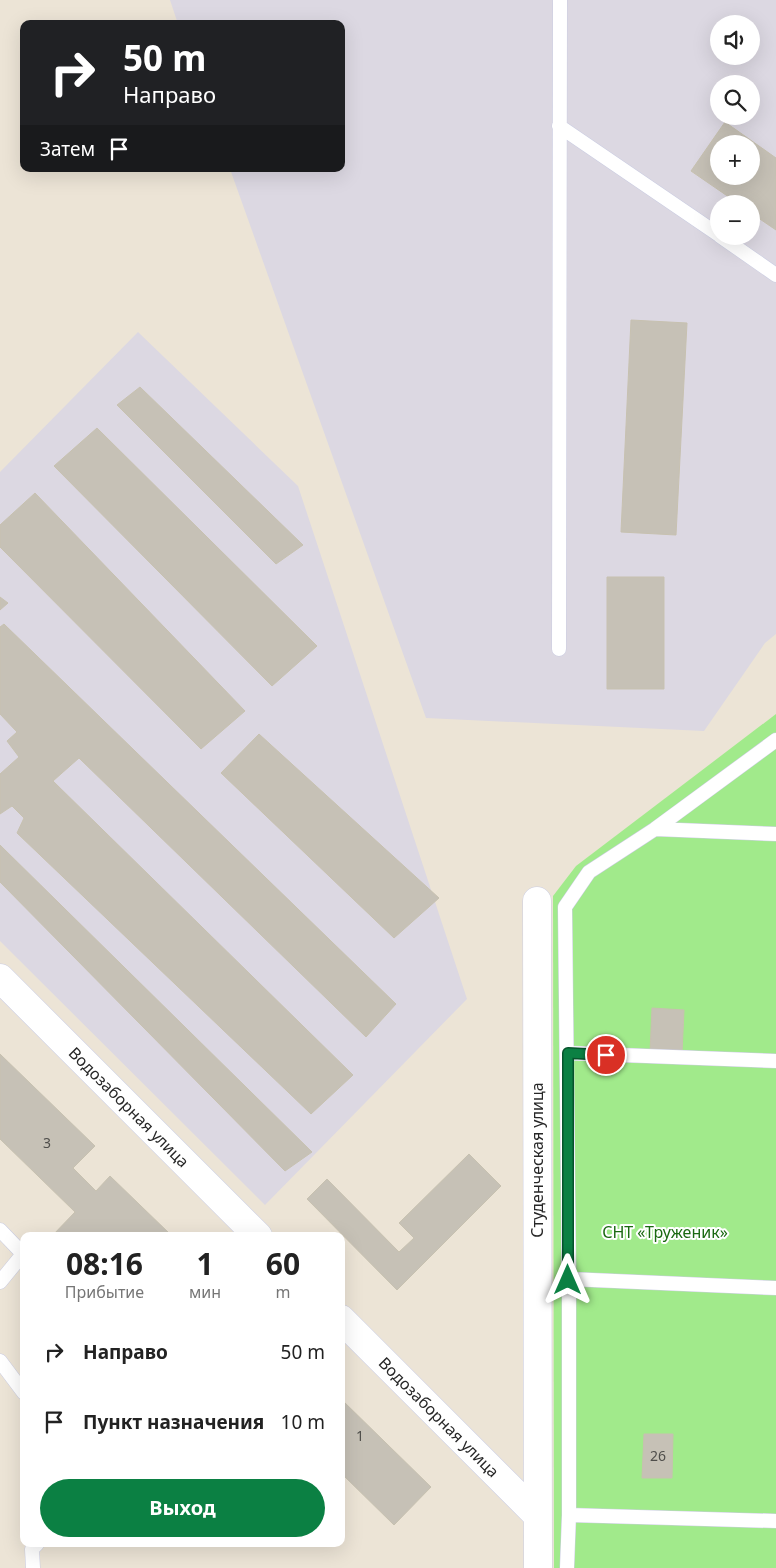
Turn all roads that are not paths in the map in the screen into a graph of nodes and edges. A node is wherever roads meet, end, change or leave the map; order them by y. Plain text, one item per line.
1 (560, 0) edge
2 (560, 126) junction
3 (710, 229) edge
4 (733, 245) edge
5 (776, 274) edge
6 (559, 649) dead end
7 (776, 740) edge
8 (655, 829) junction
9 (776, 834) edge
10 (537, 901) dead end
11 (0, 978) edge
12 (568, 1053) junction
13 (776, 1061) edge
14 (0, 1230) edge
15 (254, 1232) edge
16 (20, 1251) edge
17 (20, 1258) edge
18 (568, 1280) junction
19 (0, 1282) edge
20 (776, 1288) edge
21 (345, 1323) edge
22 (0, 1361) edge
23 (20, 1388) edge
24 (537, 1515) junction
25 (569, 1515) junction
26 (776, 1521) edge
27 (34, 1547) edge
28 (34, 1568) edge
29 (538, 1568) edge
30 (567, 1568) edge

1 - 2 lane
2 - 3 lane
2 - 6 lane
4 - 5 lane
7 - 8 lane
8 - 9 lane
8 - 12 lane
10 - 24 street, Студенческая улица
11 - 15 street, Водозаборная улица
12 - 13 lane
12 - 18 lane
14 - 16 lane
17 - 19 lane
18 - 20 lane
18 - 25 lane
21 - 24 street, Водозаборная улица
22 - 23 lane
24 - 29 street, Студенческая улица
25 - 26 lane
25 - 30 lane
27 - 28 lane

